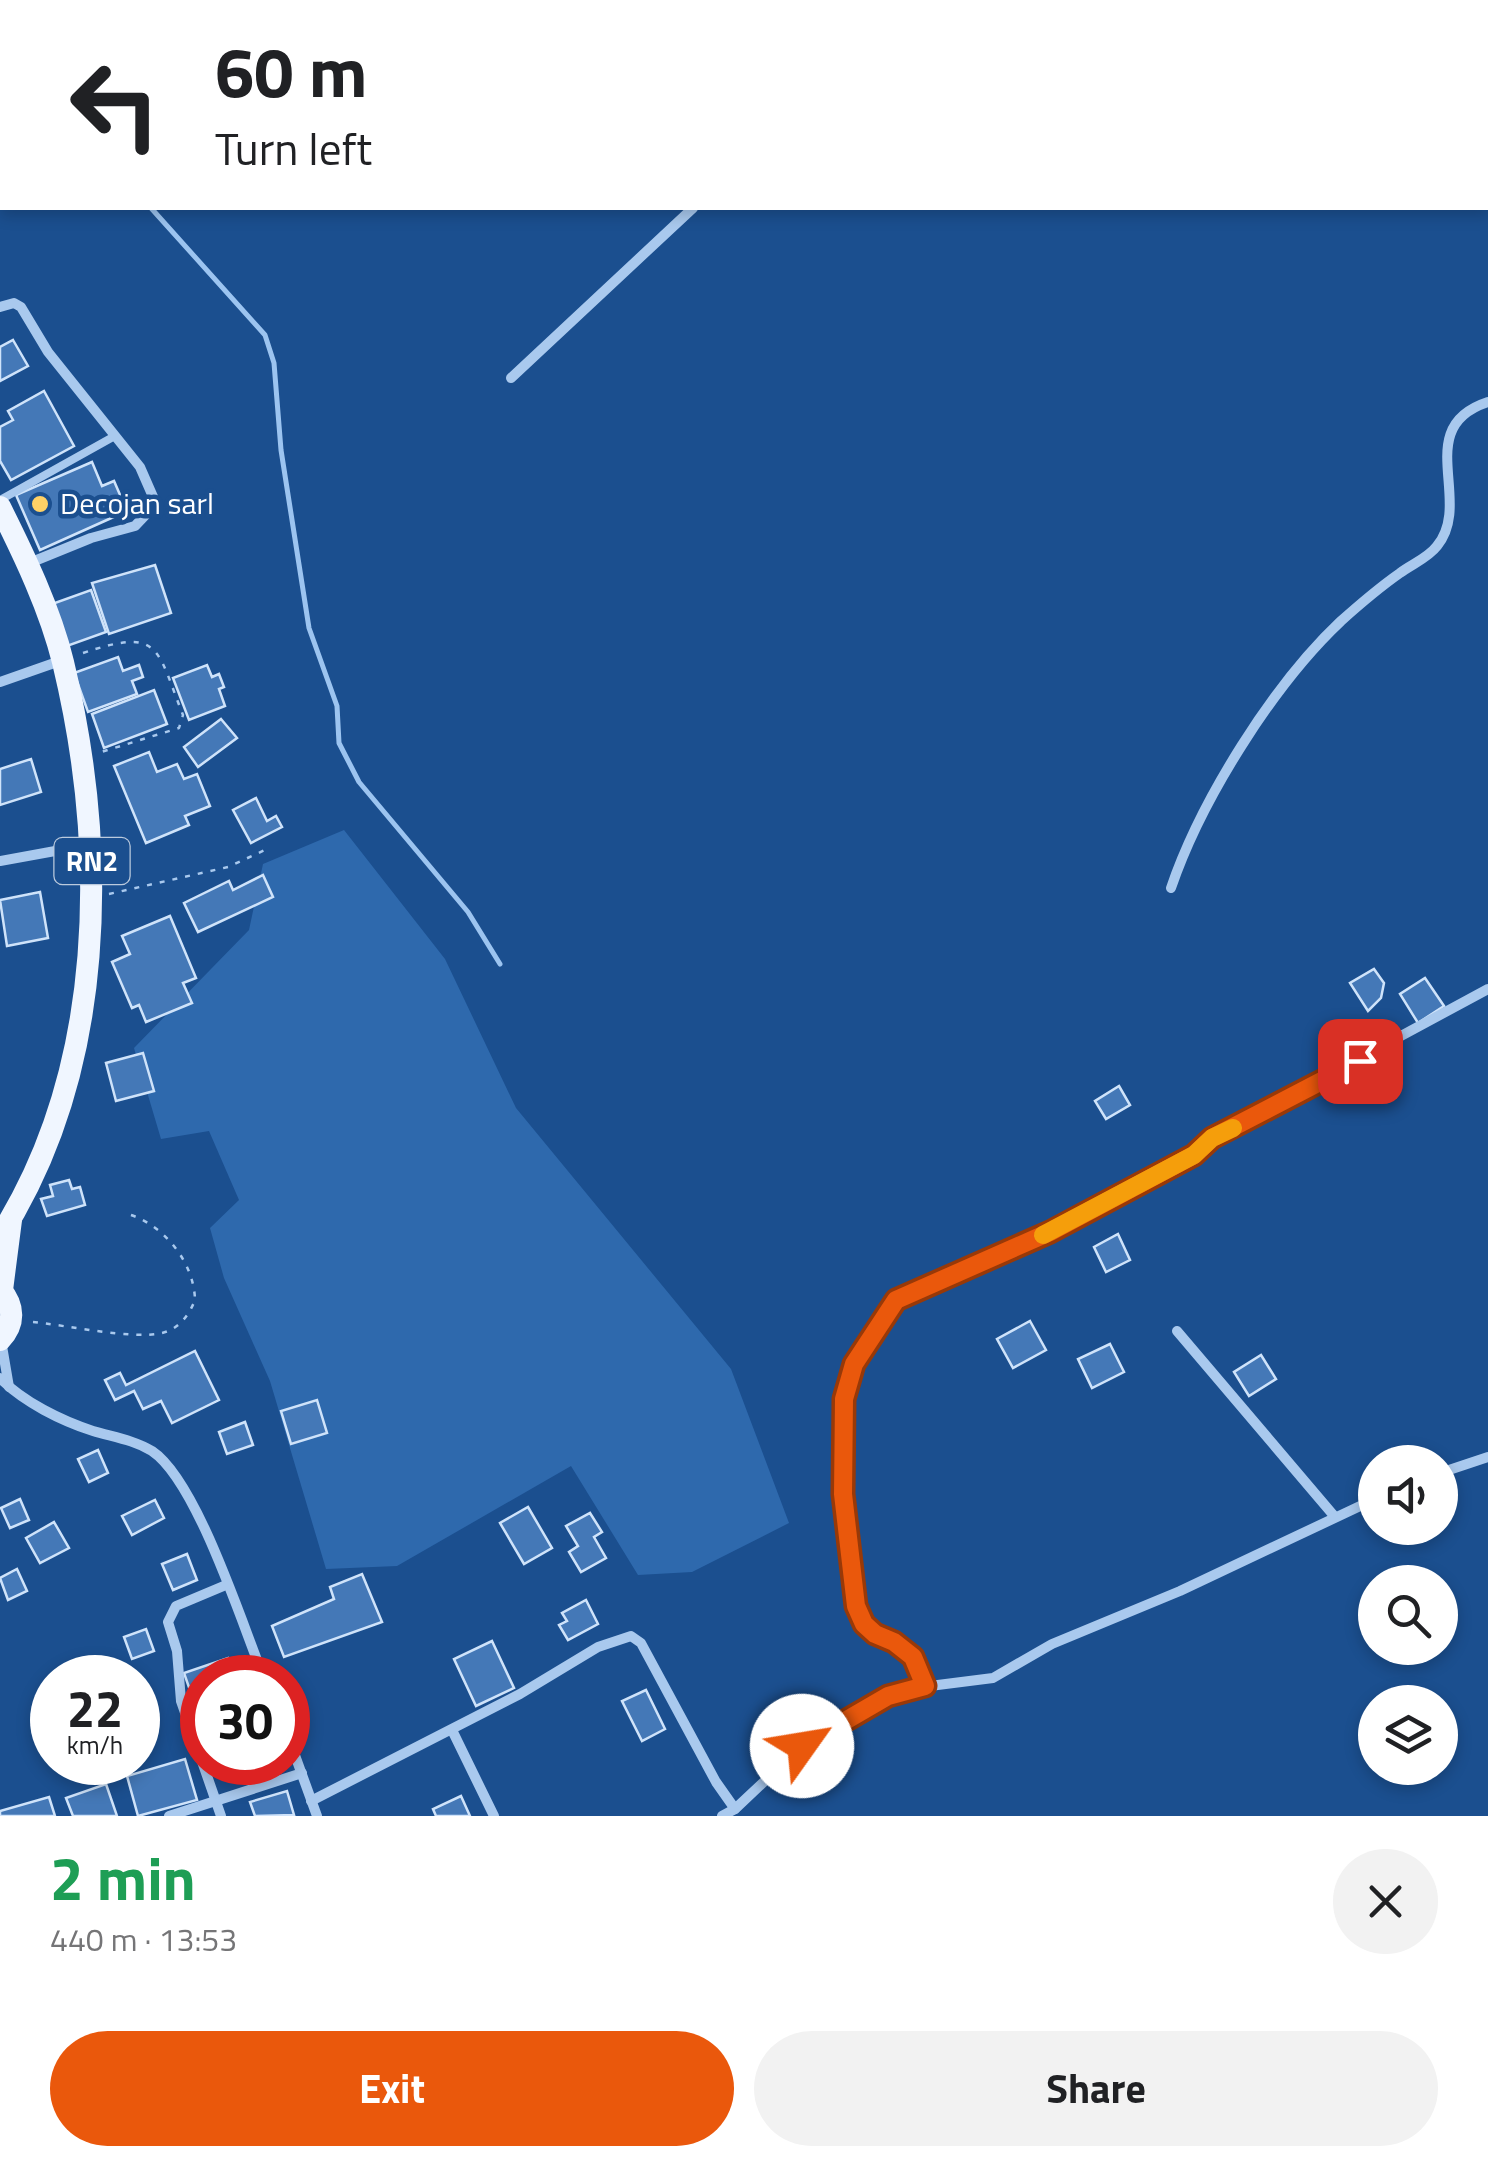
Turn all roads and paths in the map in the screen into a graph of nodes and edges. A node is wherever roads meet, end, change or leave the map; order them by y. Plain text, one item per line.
1 (691, 210) edge
2 (0, 308) edge
3 (512, 378) dead end
4 (1488, 402) edge
5 (113, 436) junction
6 (0, 503) edge
7 (8, 541) edge
8 (26, 564) junction
9 (63, 660) junction
10 (0, 682) edge
11 (80, 759) junction
12 (92, 844) junction
13 (265, 850) dead end
14 (0, 861) edge
15 (1170, 888) dead end
16 (93, 896) junction
17 (1488, 988) edge
18 (128, 1214) dead end
19 (6, 1226) edge
20 (1, 1290) edge
21 (1176, 1331) dead end
22 (4, 1334) edge
23 (0, 1378) edge
24 (9, 1388) junction
25 (1488, 1457) edge
26 (1458, 1467) edge
27 (1358, 1506) edge
28 (1335, 1516) junction
29 (226, 1586) junction
30 (254, 1655) edge
31 (925, 1686) junction
32 (452, 1730) junction
33 (265, 1785) edge
34 (306, 1785) edge
35 (216, 1801) junction
36 (312, 1801) junction
37 (735, 1808) junction
38 (169, 1816) edge
39 (221, 1816) edge
40 (317, 1816) edge
41 (494, 1816) edge
42 (722, 1816) edge

1 - 3 street
2 - 5 street
4 - 15 street
5 - 6 lane
5 - 8 street
6 - 7 main road, RN2
7 - 8 main road, RN2
8 - 9 main road, RN2
9 - 10 street
9 - 11 main road, RN2
9 - 11 path
11 - 12 main road, RN2
12 - 14 street
12 - 16 main road, RN2
13 - 16 path
16 - 19 main road, RN2
17 - 31 street
18 - 22 path
19 - 20 main road, RN2
20 - 22 main road, RN2
21 - 28 street
22 - 24 street
23 - 24 street
24 - 29 street
25 - 26 street
27 - 28 street
28 - 31 street
29 - 30 street
29 - 35 street
31 - 37 street
32 - 36 street
32 - 37 street
32 - 41 street
33 - 35 street
34 - 36 street
35 - 38 street
35 - 39 street
36 - 40 street
37 - 42 street

